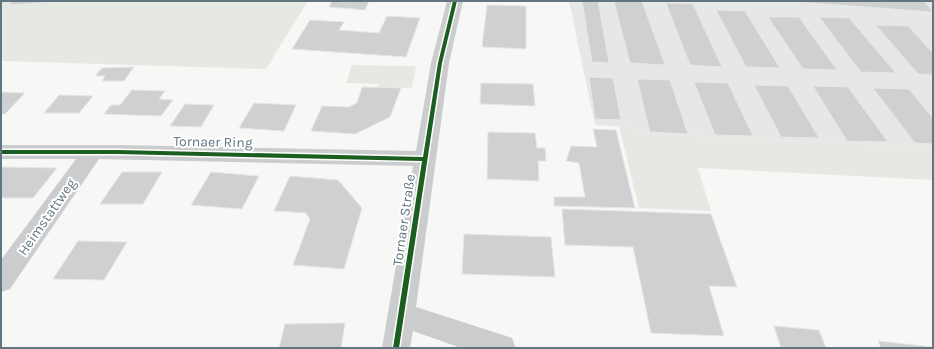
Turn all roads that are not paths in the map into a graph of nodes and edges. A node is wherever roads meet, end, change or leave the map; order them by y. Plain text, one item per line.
1 (455, 1) edge
2 (1, 152) edge
3 (93, 152) junction
4 (424, 159) junction
5 (1, 281) edge
6 (402, 315) junction
7 (396, 348) edge
8 (502, 348) edge

1 - 4 street, Tornaer Straße
2 - 3 street, Tornaer Ring
3 - 4 street, Tornaer Ring
3 - 5 street, Heimstattweg
4 - 6 street, Tornaer Straße
6 - 7 street, Tornaer Straße
6 - 8 street

